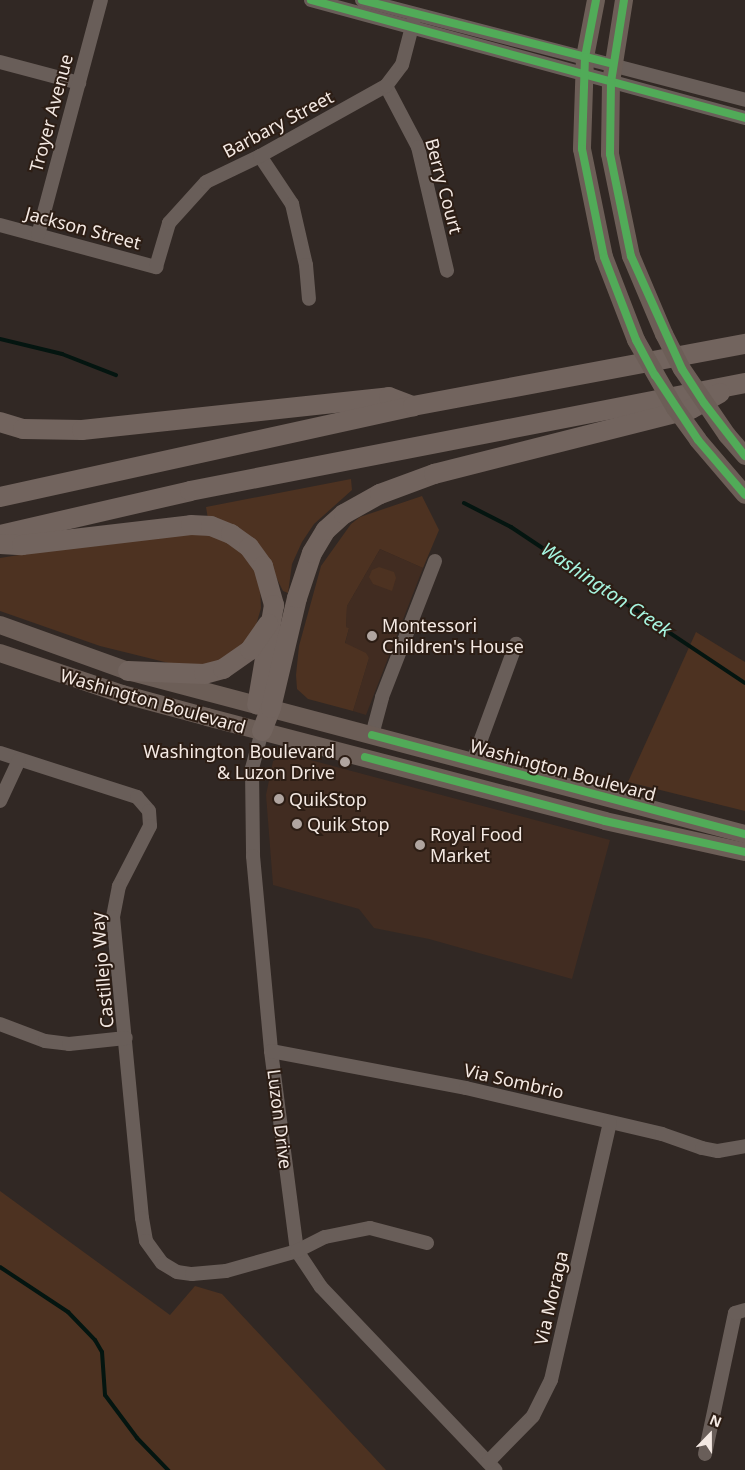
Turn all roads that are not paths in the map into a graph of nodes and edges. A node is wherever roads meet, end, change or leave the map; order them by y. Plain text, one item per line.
1 (101, 0) edge
2 (311, 0) edge
3 (362, 0) edge
4 (596, 0) edge
5 (624, 0) edge
6 (413, 22) junction
7 (585, 56) junction
8 (0, 62) edge
9 (613, 64) junction
10 (584, 75) junction
11 (611, 82) junction
12 (79, 83) junction
13 (386, 86) junction
14 (745, 100) edge
15 (745, 118) edge
16 (260, 156) junction
17 (0, 225) edge
18 (38, 235) junction
19 (156, 267) joint
20 (447, 271) dead end
21 (309, 298) dead end
22 (745, 344) edge
23 (741, 383) edge
24 (413, 406) junction
25 (0, 422) edge
26 (745, 456) edge
27 (745, 495) edge
28 (0, 497) edge
29 (0, 535) edge
30 (0, 544) edge
31 (435, 560) dead end
32 (274, 605) junction
33 (0, 625) edge
34 (516, 644) dead end
35 (0, 653) edge
36 (128, 671) junction
37 (264, 707) junction
38 (262, 731) junction
39 (372, 735) junction
40 (0, 753) edge
41 (19, 760) junction
42 (473, 761) junction
43 (0, 801) edge
44 (745, 834) edge
45 (745, 852) edge
46 (0, 1024) edge
47 (126, 1038) junction
48 (271, 1051) junction
49 (610, 1123) junction
50 (745, 1146) edge
51 (426, 1243) dead end
52 (297, 1252) junction
53 (745, 1310) edge
54 (705, 1454) dead end
55 (492, 1466) edge

1 - 12 street, Troyer Avenue
2 - 6 street
3 - 6 street
4 - 7 main road
5 - 9 main road
6 - 7 street
6 - 10 street
6 - 13 street, Barbary Street
7 - 9 street
7 - 10 main road
8 - 12 street
9 - 11 main road
9 - 14 street
10 - 11 street
10 - 27 main road, bridge
11 - 15 street
11 - 26 main road, bridge
12 - 18 street, Troyer Avenue
13 - 16 street, Barbary Street
13 - 20 street, Berry Court
16 - 19 street, Barbary Street
16 - 21 street
17 - 18 street, Jackson Street
18 - 19 street, Jackson Street
22 - 24 highway
23 - 29 highway
23 - 37 highway
24 - 25 highway
24 - 28 highway
30 - 32 highway
31 - 39 street
32 - 36 highway
32 - 37 highway
33 - 36 main road, Washington Boulevard
34 - 42 street
35 - 38 main road, Washington Boulevard
36 - 37 main road, Washington Boulevard
37 - 38 highway
37 - 39 main road, Washington Boulevard
38 - 45 main road, Washington Boulevard
38 - 48 street, Luzon Drive
39 - 42 main road, Washington Boulevard
40 - 41 street, Castillejo Way
41 - 43 street
41 - 47 street, Castillejo Way
42 - 44 main road, Washington Boulevard
46 - 47 street
47 - 52 street, Castillejo Way
48 - 49 street, Via Sombrio
48 - 52 street, Luzon Drive
49 - 50 street, Via Sombrio
49 - 55 street, Via Moraga
51 - 52 street
52 - 55 street, Luzon Drive
53 - 54 street

